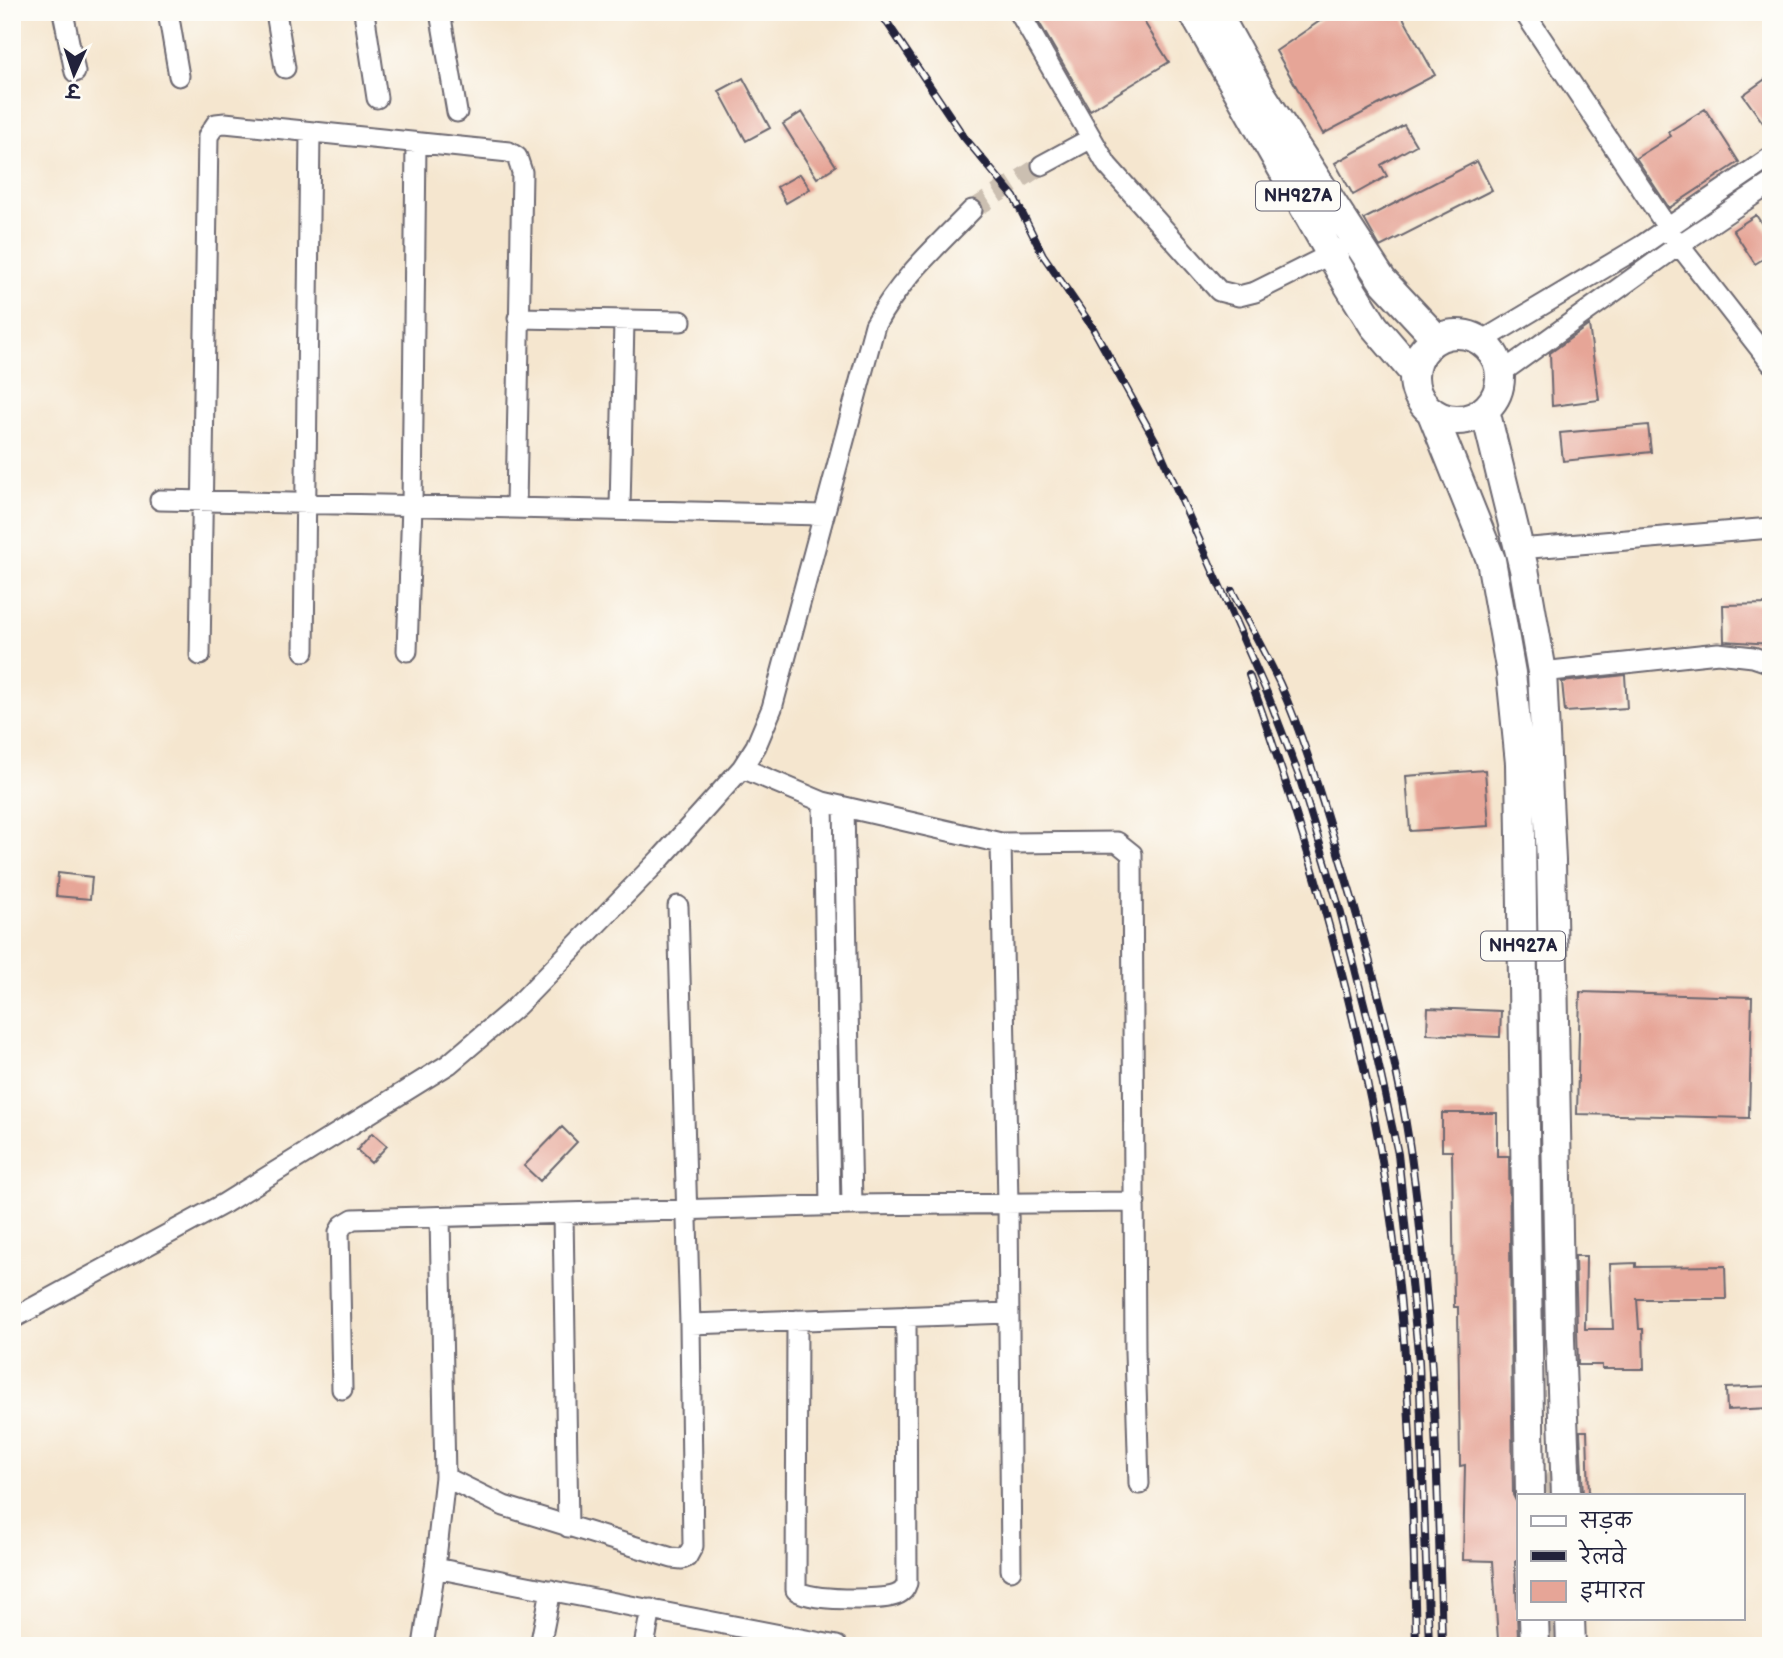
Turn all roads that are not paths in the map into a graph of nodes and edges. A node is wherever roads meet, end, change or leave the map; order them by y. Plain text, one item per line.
1 (63, 12) edge
2 (168, 12) edge
3 (276, 12) edge
4 (364, 12) edge
5 (440, 12) edge
6 (1019, 12) edge
7 (1193, 12) edge
8 (1216, 12) edge
9 (1524, 12) edge
10 (285, 68) dead end
11 (75, 72) dead end
12 (179, 76) dead end
13 (377, 98) dead end
14 (457, 112) dead end
15 (310, 132) junction
16 (1090, 139) junction
17 (416, 142) junction
18 (1771, 157) edge
19 (1042, 165) tunnel mouth
20 (1771, 183) edge
21 (972, 210) tunnel mouth
22 (1668, 228) junction
23 (1358, 243) junction
24 (1679, 245) junction
25 (1331, 254) junction
26 (518, 318) junction
27 (624, 320) junction
28 (681, 321) dead end
29 (1436, 338) junction
30 (1482, 341) junction
31 (1771, 363) edge
32 (1414, 373) junction
33 (1501, 373) junction
34 (1485, 410) junction
35 (1431, 411) junction
36 (160, 500) dead end
37 (203, 501) junction
38 (304, 503) junction
39 (412, 505) junction
40 (516, 507) junction
41 (620, 509) junction
42 (824, 515) junction
43 (1771, 528) edge
44 (1519, 549) junction
45 (304, 651) dead end
46 (407, 651) dead end
47 (200, 654) dead end
48 (1771, 663) edge
49 (1542, 672) junction
50 (742, 768) junction
51 (823, 802) junction
52 (844, 807) junction
53 (1001, 843) junction
54 (678, 906) dead end
55 (1135, 1202) junction
56 (1009, 1204) junction
57 (852, 1205) junction
58 (830, 1206) junction
59 (687, 1211) junction
60 (563, 1214) junction
61 (440, 1217) junction
62 (1009, 1313) junction
63 (906, 1316) junction
64 (12, 1319) edge
65 (797, 1320) junction
66 (690, 1324) junction
67 (342, 1389) dead end
68 (445, 1477) junction
69 (1139, 1484) dead end
70 (1530, 1494) edge
71 (1566, 1494) tunnel mouth
72 (568, 1527) junction
73 (435, 1567) junction
74 (1011, 1570) dead end
75 (551, 1590) junction
76 (651, 1609) junction
77 (1534, 1620) edge
78 (1570, 1620) edge
79 (750, 1637) edge
80 (423, 1646) edge
81 (540, 1646) edge
82 (643, 1646) edge
83 (837, 1646) edge
84 (1535, 1646) edge
85 (1571, 1646) edge

1 - 11 street
2 - 12 street
3 - 10 street
4 - 13 street
5 - 14 street
6 - 16 street
7 - 25 highway, NH927A
8 - 23 highway, NH927A
9 - 22 street
15 - 17 street
15 - 37 street
15 - 38 street
16 - 19 street
16 - 25 street
17 - 26 street
17 - 39 street
18 - 22 street
20 - 24 street
21 - 42 street
22 - 24 street
22 - 30 street
23 - 25 street
23 - 29 highway, NH927A
24 - 31 street
24 - 33 street
25 - 32 highway, NH927A
26 - 27 street
26 - 40 street
27 - 28 street
27 - 41 street
29 - 30 highway
29 - 32 highway
30 - 33 highway
32 - 35 highway, NH927A
33 - 34 highway
34 - 35 highway
34 - 44 highway, NH927A
35 - 70 highway, NH927A
36 - 37 street
37 - 38 street
37 - 47 street
38 - 39 street
38 - 45 street
39 - 40 street
39 - 46 street
40 - 41 street
41 - 42 street
42 - 50 street
43 - 44 street
44 - 49 highway, NH927A
48 - 49 street
49 - 71 highway, NH927A
50 - 51 street
50 - 64 street
51 - 52 street
51 - 58 street
52 - 53 street
52 - 57 street
53 - 55 street
53 - 56 street
54 - 59 street
55 - 56 street
55 - 69 street
56 - 57 street
56 - 62 street
57 - 58 street
58 - 59 street
59 - 60 street
59 - 66 street
60 - 61 street
60 - 72 street
61 - 67 street
61 - 68 street
62 - 63 street
62 - 74 street
63 - 65 street
63 - 65 street
65 - 66 street
66 - 72 street
68 - 72 street
68 - 73 street
73 - 75 street
73 - 80 street
75 - 76 street
75 - 81 street
76 - 79 street
76 - 82 street
77 - 84 highway
78 - 85 highway
79 - 83 street

